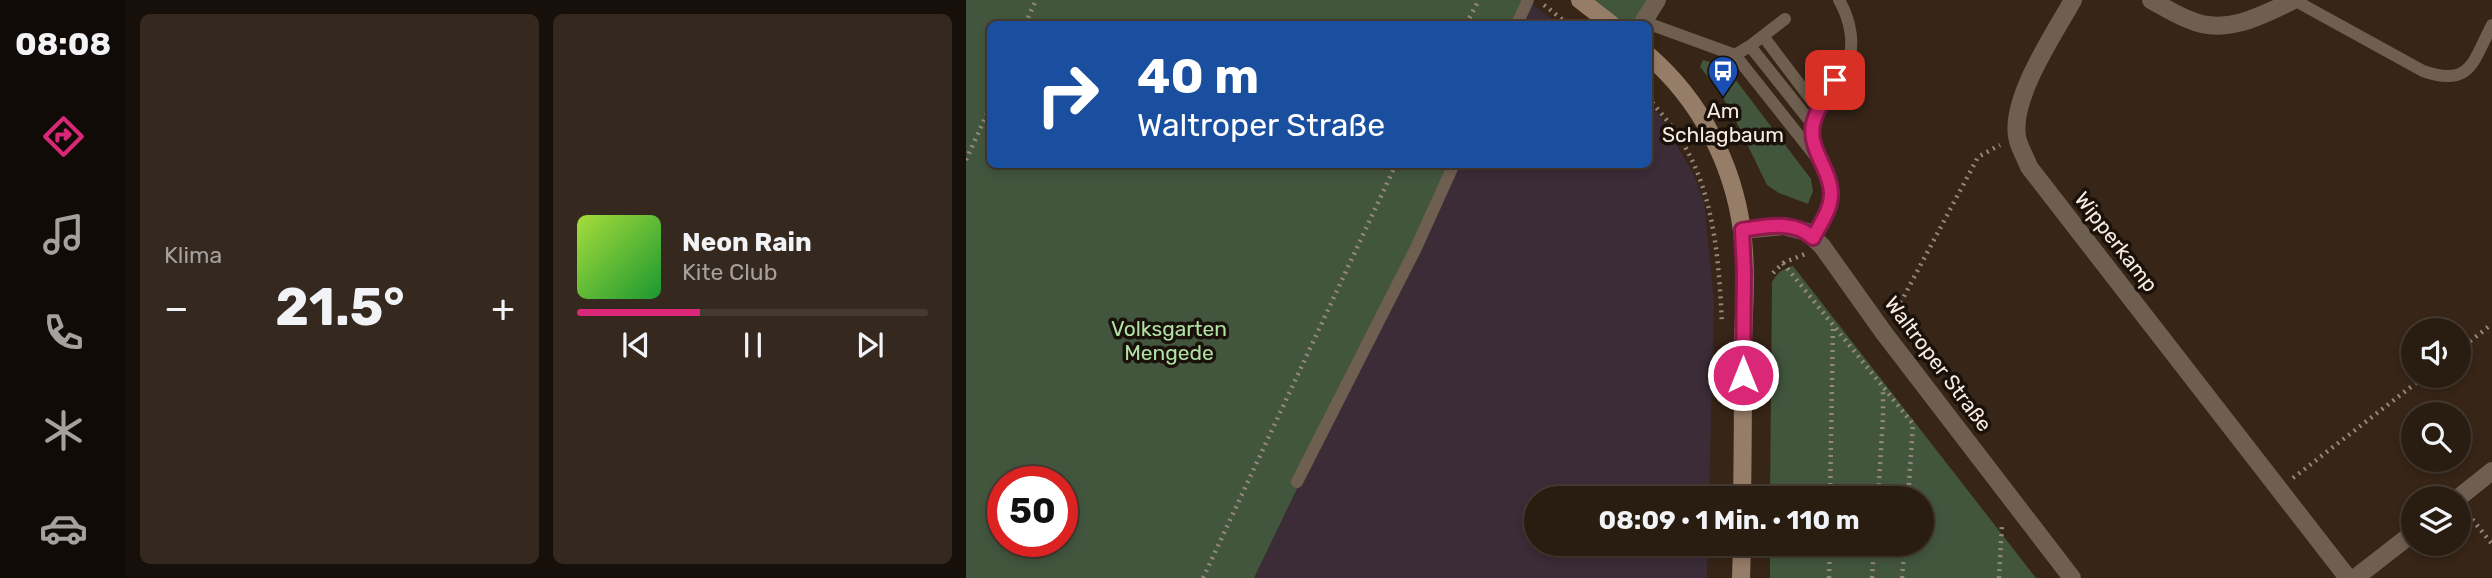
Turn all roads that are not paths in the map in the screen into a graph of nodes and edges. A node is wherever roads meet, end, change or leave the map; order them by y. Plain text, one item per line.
1 (1528, 0) edge
2 (1580, 0) edge
3 (1657, 0) edge
4 (1839, 0) edge
5 (2073, 0) edge
6 (2151, 0) edge
7 (2294, 0) edge
8 (1786, 19) dead end
9 (1518, 21) edge
10 (1607, 21) edge
11 (1644, 21) edge
12 (2492, 24) edge
13 (1652, 26) edge
14 (1763, 36) junction
15 (1750, 46) junction
16 (1735, 55) junction
17 (1652, 59) edge
18 (1819, 110) junction
19 (1813, 125) junction
20 (1819, 160) junction
21 (1452, 168) edge
22 (1742, 230) junction
23 (1817, 242) junction
24 (2492, 471) edge
25 (1297, 482) dead end
26 (1742, 486) edge
27 (2471, 494) edge
28 (2401, 542) edge
29 (1742, 556) edge
30 (1741, 578) edge
31 (2072, 578) edge
32 (2348, 578) edge
33 (2355, 578) edge

1 - 9 lane
2 - 10 main road
3 - 11 street
4 - 18 lane
5 - 32 street, Wipperkamp
6 - 7 street
7 - 12 lane
8 - 14 lane
13 - 16 lane
14 - 15 lane
14 - 18 lane
15 - 16 lane
15 - 19 lane
16 - 20 lane
17 - 22 main road
18 - 19 lane
19 - 20 lane
20 - 23 lane
21 - 25 lane
22 - 23 street
22 - 26 main road
23 - 31 street, Waltroper Straße
24 - 27 street
28 - 33 street
29 - 30 main road

